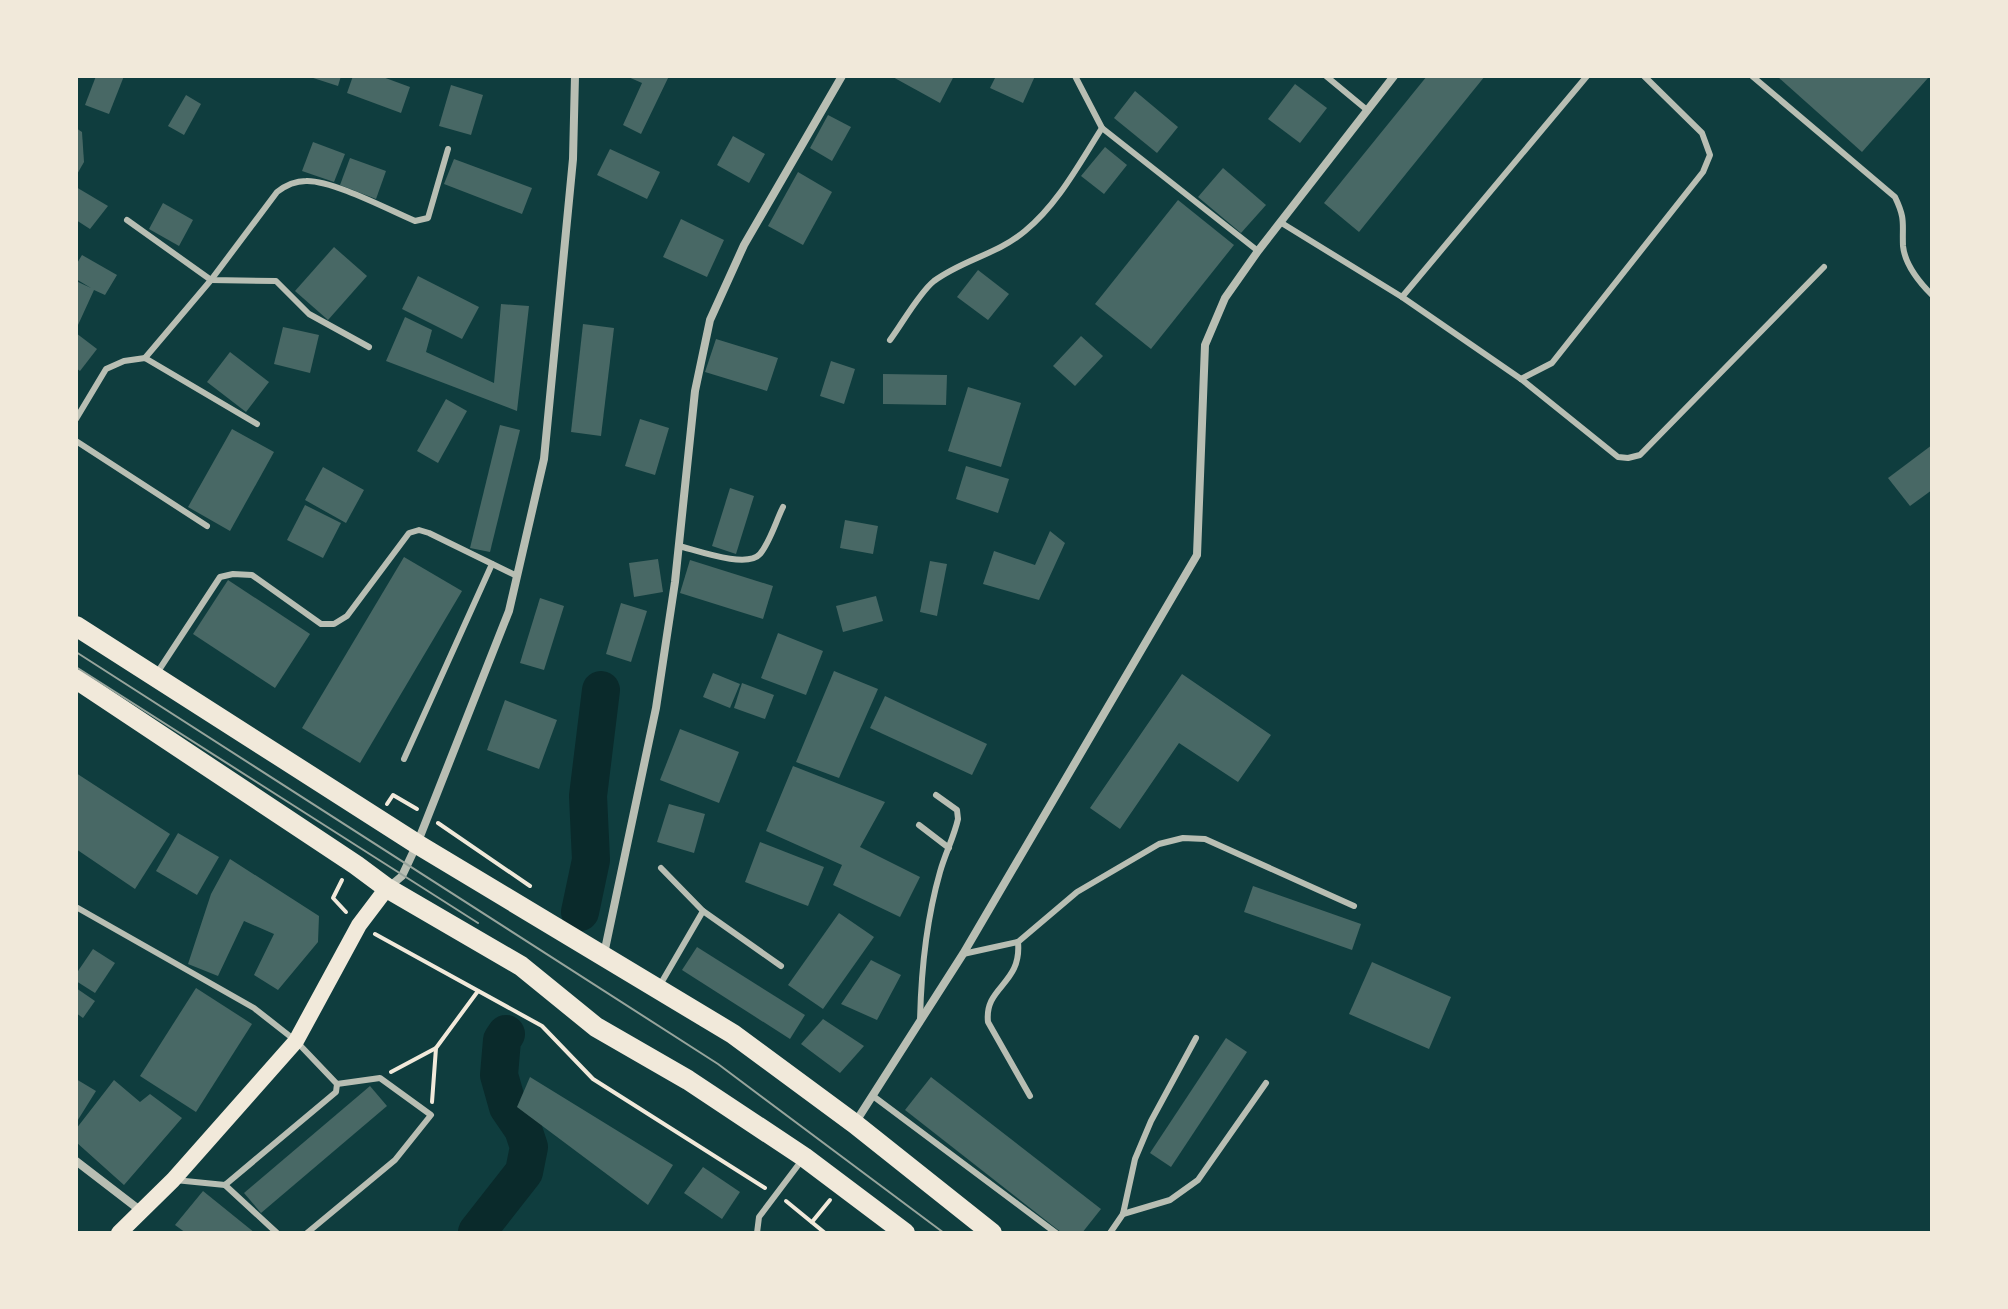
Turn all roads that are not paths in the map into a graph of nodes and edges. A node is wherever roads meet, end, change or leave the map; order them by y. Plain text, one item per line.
1 (575, 76) edge
2 (842, 76) edge
3 (1075, 76) edge
4 (1326, 76) edge
5 (1394, 76) edge
6 (1587, 76) edge
7 (1644, 76) edge
8 (1752, 76) edge
9 (1367, 110) junction
10 (1102, 128) junction
11 (448, 149) dead end
12 (127, 220) dead end
13 (1280, 222) junction
14 (1258, 251) junction
15 (1824, 267) dead end
16 (211, 280) junction
17 (1932, 295) edge
18 (1402, 297) junction
19 (890, 340) dead end
20 (369, 347) dead end
21 (145, 358) junction
22 (1521, 379) junction
23 (76, 419) edge
24 (257, 424) dead end
25 (76, 441) edge
26 (783, 507) dead end
27 (207, 526) dead end
28 (679, 546) junction
29 (492, 564) junction
30 (517, 576) junction
31 (76, 626) edge
32 (155, 676) junction
33 (76, 679) edge
34 (404, 759) dead end
35 (936, 795) dead end
36 (919, 825) dead end
37 (417, 844) junction
38 (949, 848) junction
39 (661, 868) dead end
40 (387, 888) junction
41 (1354, 906) dead end
42 (76, 907) edge
43 (703, 911) junction
44 (1018, 942) junction
45 (963, 954) junction
46 (604, 955) junction
47 (781, 966) dead end
48 (658, 988) junction
49 (920, 1022) junction
50 (1196, 1038) dead end
51 (296, 1041) junction
52 (1266, 1083) dead end
53 (337, 1084) junction
54 (873, 1096) junction
55 (1030, 1096) dead end
56 (855, 1124) junction
57 (804, 1157) junction
58 (76, 1161) edge
59 (173, 1180) junction
60 (225, 1185) junction
61 (141, 1212) junction
62 (1123, 1214) junction
63 (119, 1233) edge
64 (277, 1233) edge
65 (307, 1233) edge
66 (757, 1233) edge
67 (905, 1233) edge
68 (992, 1233) edge
69 (1056, 1233) edge
70 (1110, 1233) edge

1 - 30 street
2 - 28 street
3 - 10 lane
4 - 9 lane
5 - 9 street
6 - 18 lane
7 - 22 lane
8 - 17 lane
9 - 13 street
10 - 14 lane
10 - 19 lane
11 - 16 lane
12 - 16 lane
13 - 14 street
13 - 18 lane
14 - 45 street
15 - 22 lane
16 - 20 lane
16 - 21 lane
18 - 22 lane
21 - 23 lane
21 - 24 lane
25 - 27 lane
26 - 28 lane
28 - 46 street
29 - 30 lane
29 - 32 lane
29 - 34 lane
30 - 37 street
31 - 32 main road
32 - 37 main road
33 - 40 main road
35 - 38 lane
36 - 38 lane
37 - 40 street
37 - 46 main road
38 - 49 lane
39 - 43 lane
40 - 51 main road
40 - 57 main road
41 - 44 lane
42 - 51 lane
43 - 47 lane
43 - 48 lane
44 - 45 lane
44 - 55 lane
45 - 49 street
46 - 48 main road
48 - 56 main road
49 - 54 street
50 - 62 lane
51 - 53 lane
51 - 59 main road
52 - 62 lane
53 - 60 lane
53 - 65 lane
54 - 56 street
54 - 69 lane
56 - 68 main road
57 - 66 lane
57 - 67 main road
58 - 61 street
59 - 60 lane
59 - 61 main road
60 - 64 lane
61 - 63 main road
62 - 70 lane

